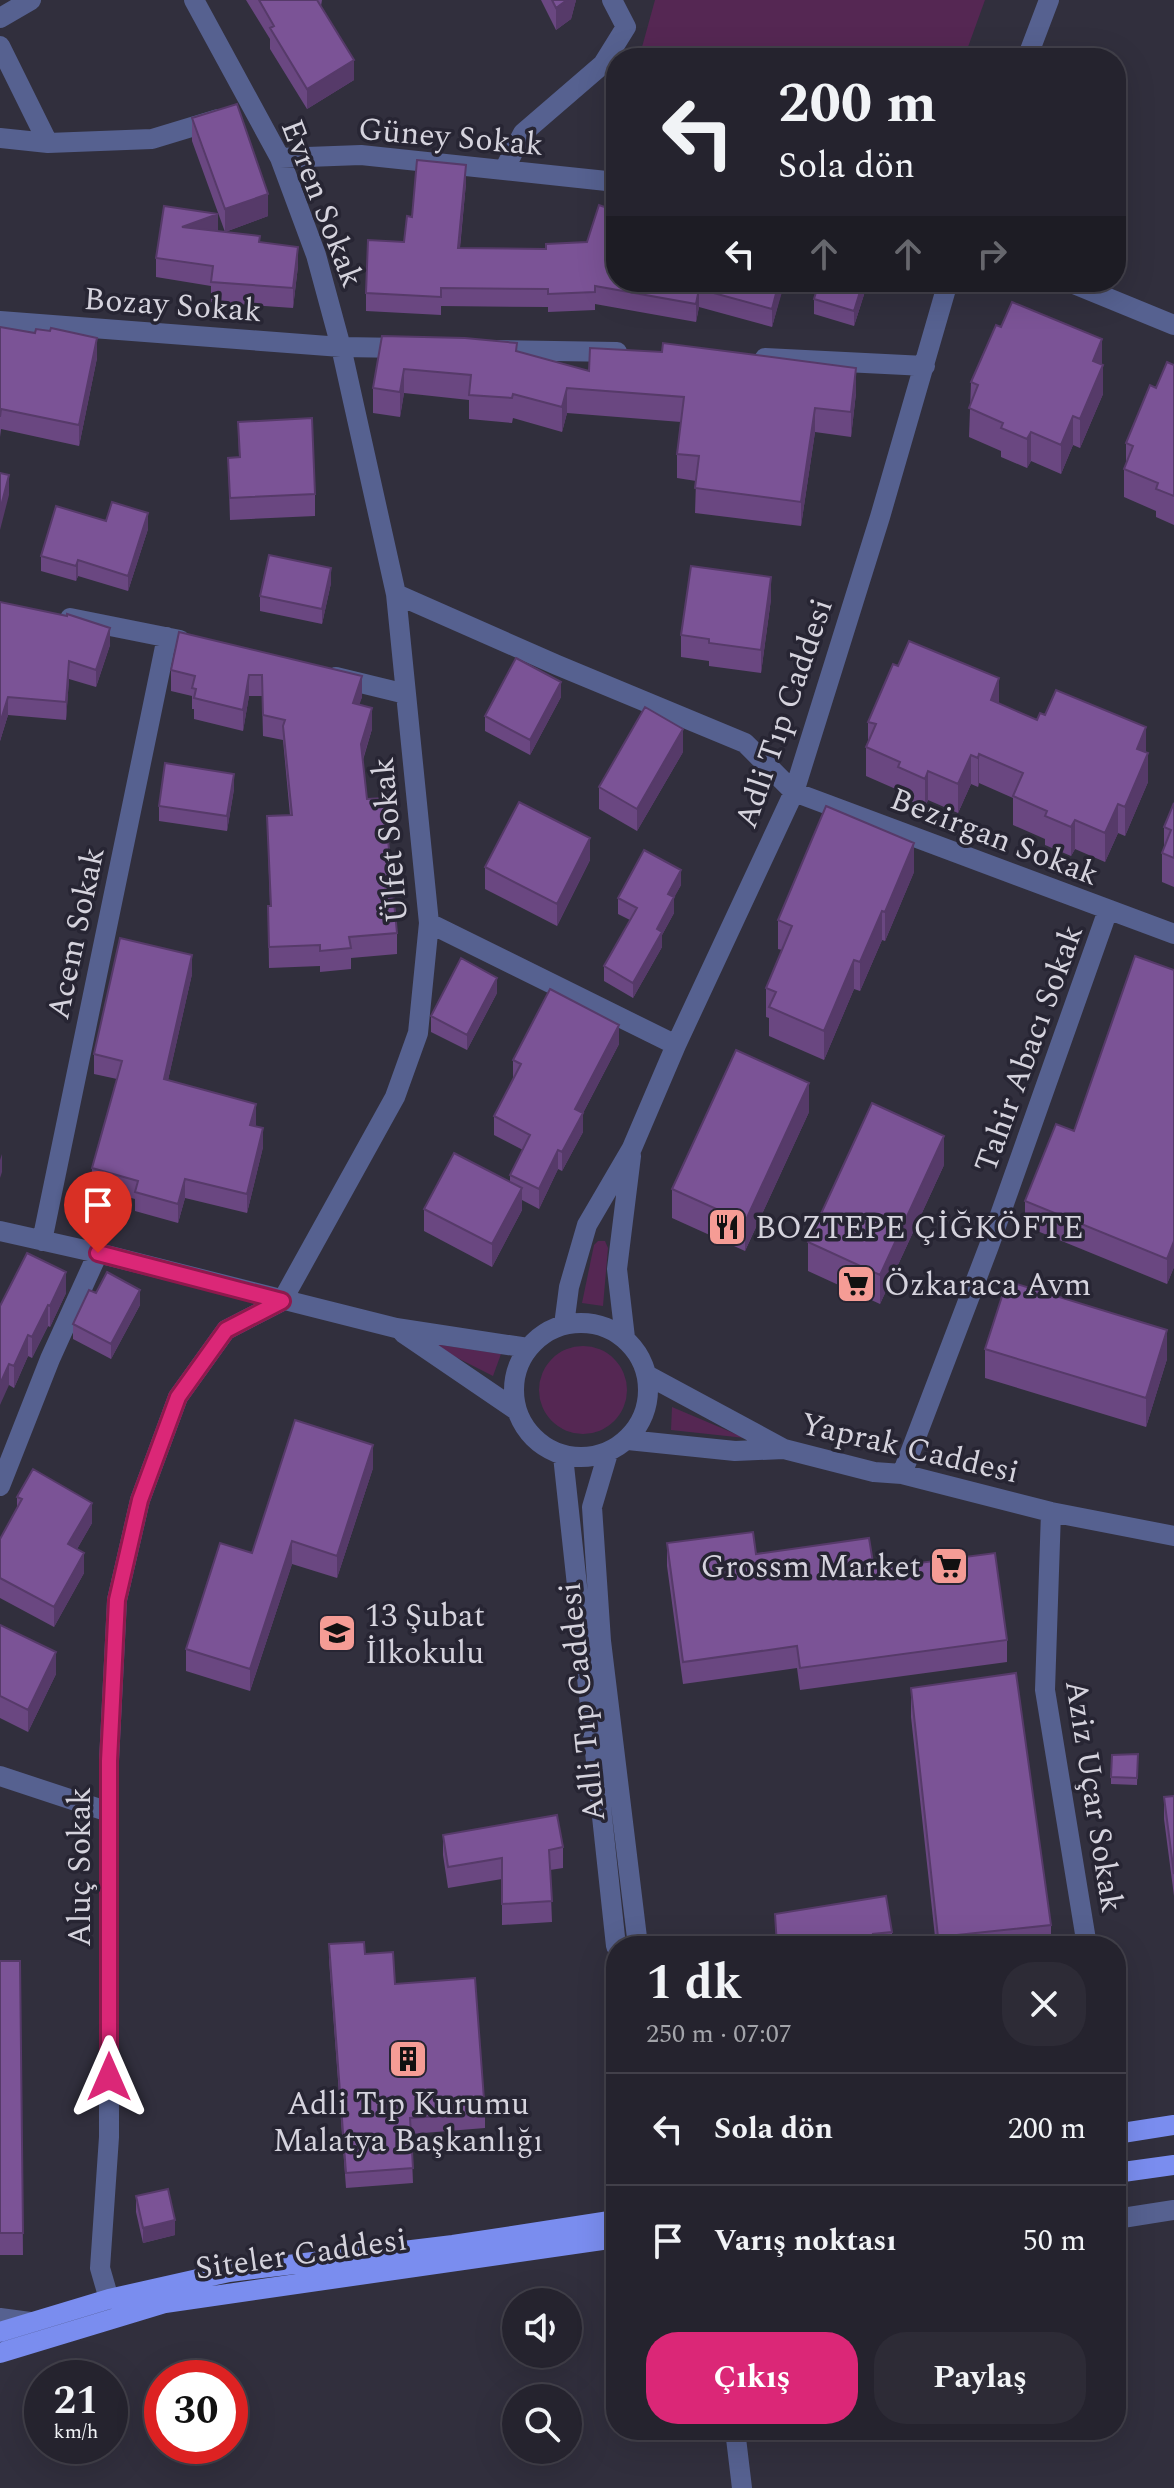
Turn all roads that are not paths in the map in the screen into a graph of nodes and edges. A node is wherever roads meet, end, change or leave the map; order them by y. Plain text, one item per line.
1 (31, 0) edge
2 (194, 0) edge
3 (612, 0) edge
4 (1049, 0) edge
5 (0, 18) edge
6 (0, 46) edge
7 (613, 48) edge
8 (1031, 48) edge
9 (606, 59) edge
10 (253, 108) junction
11 (0, 138) edge
12 (48, 143) junction
13 (280, 158) junction
14 (504, 170) junction
15 (606, 181) edge
16 (945, 292) edge
17 (1093, 292) edge
18 (0, 321) edge
19 (1174, 325) edge
20 (341, 347) junction
21 (419, 348) edge
22 (465, 349) edge
23 (636, 353) edge
24 (742, 357) edge
25 (925, 366) junction
26 (396, 594) junction
27 (46, 613) edge
28 (167, 637) junction
29 (197, 644) edge
30 (316, 673) edge
31 (406, 694) junction
32 (794, 792) junction
33 (1108, 910) junction
34 (429, 923) junction
35 (1174, 934) edge
36 (676, 1045) junction
37 (632, 1148) junction
38 (0, 1231) edge
39 (42, 1241) junction
40 (98, 1253) junction
41 (282, 1301) junction
42 (564, 1325) junction
43 (396, 1328) junction
44 (625, 1338) junction
45 (528, 1348) junction
46 (647, 1375) junction
47 (516, 1410) junction
48 (628, 1440) junction
49 (784, 1449) junction
50 (608, 1453) junction
51 (563, 1456) junction
52 (902, 1474) junction
53 (0, 1486) edge
54 (1051, 1512) junction
55 (1174, 1536) edge
56 (0, 1776) edge
57 (109, 1812) junction
58 (615, 1936) edge
59 (637, 1936) edge
60 (1085, 1936) edge
61 (1174, 2125) edge
62 (1126, 2128) edge
63 (1174, 2165) edge
64 (1126, 2172) edge
65 (1174, 2210) edge
66 (1126, 2217) edge
67 (606, 2222) edge
68 (606, 2239) edge
69 (109, 2299) junction
70 (0, 2318) edge
71 (30, 2322) junction
72 (0, 2332) edge
73 (0, 2353) edge
74 (736, 2440) edge
75 (742, 2488) edge

1 - 5 street
2 - 10 street, Evren Sokak
3 - 7 street
4 - 8 street
6 - 12 street
9 - 14 street
10 - 12 street
10 - 13 street, Evren Sokak
11 - 12 street
13 - 14 street, Güney Sokak
13 - 20 street, Evren Sokak
14 - 15 street, Güney Sokak
16 - 25 street, Adli Tıp Caddesi
17 - 19 street
18 - 20 street, Bozay Sokak
20 - 21 street, Bozay Sokak
20 - 26 street, Ülfet Sokak
22 - 23 street
24 - 25 street
25 - 32 street, Adli Tıp Caddesi
26 - 31 street, Ülfet Sokak
26 - 32 street
27 - 28 street
28 - 29 street
28 - 39 street, Acem Sokak
30 - 31 street
31 - 34 street, Ülfet Sokak
32 - 33 street, Bezirgan Sokak
32 - 36 street, Adli Tıp Caddesi
33 - 35 street, Bezirgan Sokak
33 - 52 street, Tahir Abacı Sokak
34 - 36 street
34 - 41 street, Ülfet Sokak
36 - 37 street, Adli Tıp Caddesi
37 - 42 street, Adli Tıp Caddesi
37 - 44 street, Adli Tıp Caddesi
38 - 39 street
39 - 40 street
40 - 41 street
40 - 53 street
41 - 43 street
41 - 57 street, Aluç Sokak
42 - 44 street
42 - 45 street
43 - 45 street
43 - 47 street
44 - 46 street, Adli Tıp Caddesi
45 - 47 street
46 - 48 street
46 - 49 street, Yaprak Caddesi
47 - 51 street
48 - 49 street
48 - 50 street
49 - 52 street, Yaprak Caddesi
50 - 51 street
50 - 59 street, Adli Tıp Caddesi
51 - 58 street, Adli Tıp Caddesi
52 - 54 street, Yaprak Caddesi
54 - 55 street, Yaprak Caddesi
54 - 60 street, Aziz Uçar Sokak
56 - 57 street
57 - 69 street, Aluç Sokak
61 - 62 main road
63 - 64 main road
65 - 66 street
67 - 69 main road, Siteler Caddesi
68 - 73 main road, Siteler Caddesi
69 - 71 main road, Siteler Caddesi
70 - 71 street
71 - 72 main road, Siteler Caddesi
74 - 75 street

